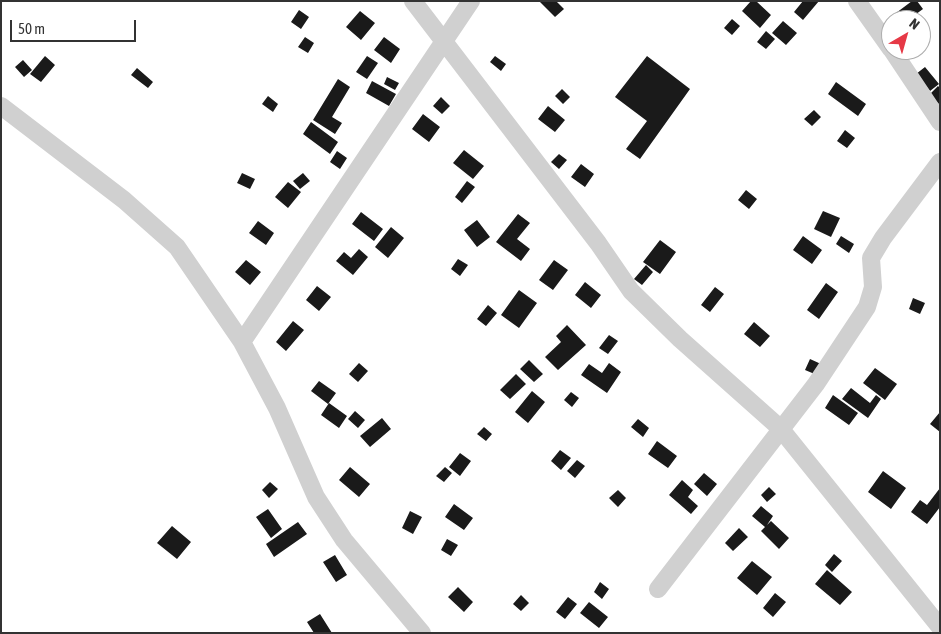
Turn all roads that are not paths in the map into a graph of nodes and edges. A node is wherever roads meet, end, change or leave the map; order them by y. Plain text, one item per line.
1 (413, 1) edge
2 (471, 1) edge
3 (857, 1) edge
4 (881, 35) edge
5 (444, 42) junction
6 (898, 60) edge
7 (1, 106) edge
8 (940, 122) edge
9 (940, 162) edge
10 (242, 342) junction
11 (780, 428) junction
12 (658, 589) dead end
13 (940, 627) edge
14 (422, 633) edge

1 - 5 street
2 - 5 street
3 - 4 street
5 - 10 street
5 - 11 street
6 - 8 street
7 - 10 street
9 - 11 street
10 - 14 street
11 - 12 street
11 - 13 street

